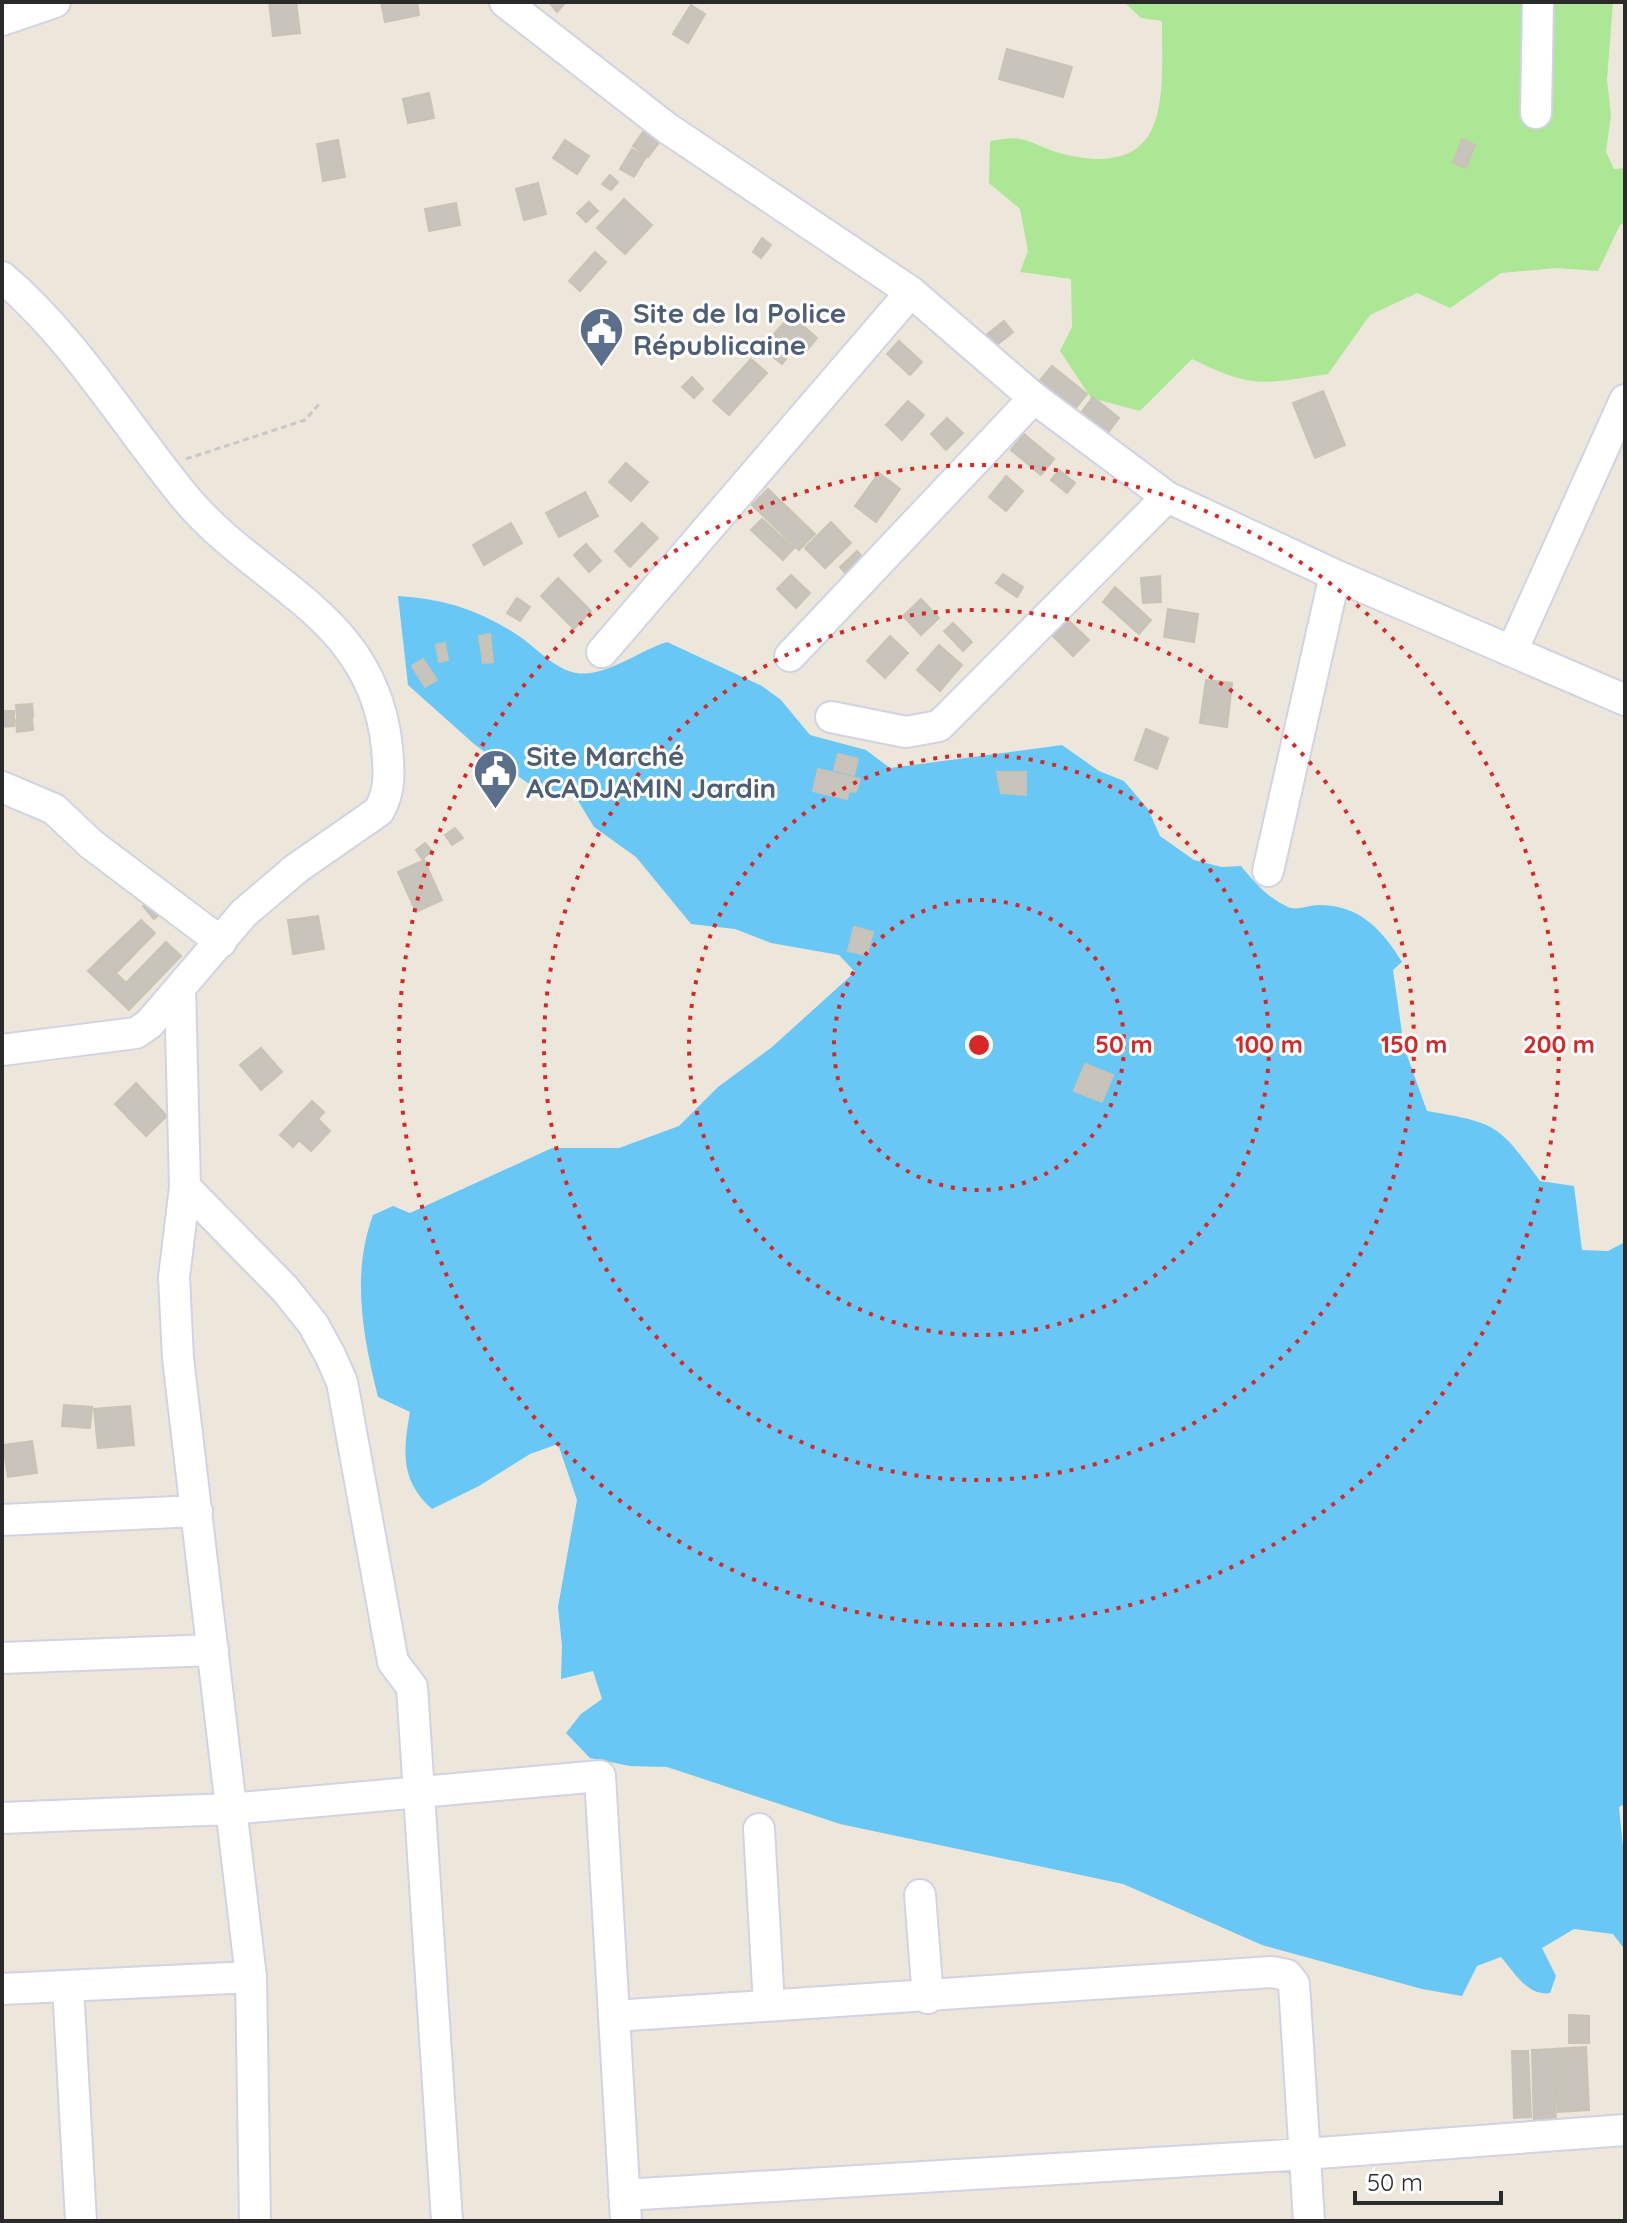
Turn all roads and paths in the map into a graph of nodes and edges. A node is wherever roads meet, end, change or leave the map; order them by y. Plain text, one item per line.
1 (55, 2) edge
2 (1538, 2) edge
3 (508, 3) edge
4 (2, 20) edge
5 (1536, 113) dead end
6 (2, 277) edge
7 (911, 292) junction
8 (1034, 398) junction
9 (1625, 400) edge
10 (320, 403) dead end
11 (163, 466) junction
12 (1167, 497) junction
13 (1335, 575) junction
14 (1512, 651) junction
15 (602, 652) dead end
16 (790, 656) dead end
17 (1625, 700) edge
18 (831, 717) dead end
19 (2, 787) edge
20 (1268, 871) dead end
21 (221, 942) junction
22 (180, 988) junction
23 (2, 1050) edge
24 (185, 1187) junction
25 (197, 1511) junction
26 (2, 1520) edge
27 (213, 1650) junction
28 (2, 1658) edge
29 (419, 1792) junction
30 (230, 1809) junction
31 (2, 1818) edge
32 (759, 1829) dead end
33 (920, 1895) dead end
34 (251, 1977) junction
35 (68, 1986) junction
36 (2, 1989) edge
37 (928, 1998) junction
38 (769, 2005) junction
39 (614, 2016) junction
40 (1625, 2130) edge
41 (1305, 2154) junction
42 (625, 2208) edge
43 (81, 2221) edge
44 (255, 2221) edge
45 (447, 2221) edge
46 (1309, 2221) edge

1 - 4 street
2 - 5 street
3 - 7 street
6 - 11 street
7 - 8 street
7 - 15 street
8 - 12 street
8 - 16 street
9 - 14 street
10 - 11 path
11 - 21 street
12 - 13 street
12 - 18 street
13 - 14 street
13 - 20 street
14 - 17 street
19 - 21 street
21 - 22 street
22 - 23 street
22 - 24 street
24 - 25 street
24 - 29 street
25 - 26 street
25 - 27 street
27 - 28 street
27 - 30 street
29 - 30 street
29 - 39 street
29 - 45 street
30 - 31 street
30 - 34 street
32 - 38 street
33 - 37 street
34 - 35 street
34 - 44 street
35 - 36 street
35 - 43 street
37 - 38 street
37 - 41 street
38 - 39 street
39 - 42 street
40 - 41 street
41 - 42 street
41 - 46 street

